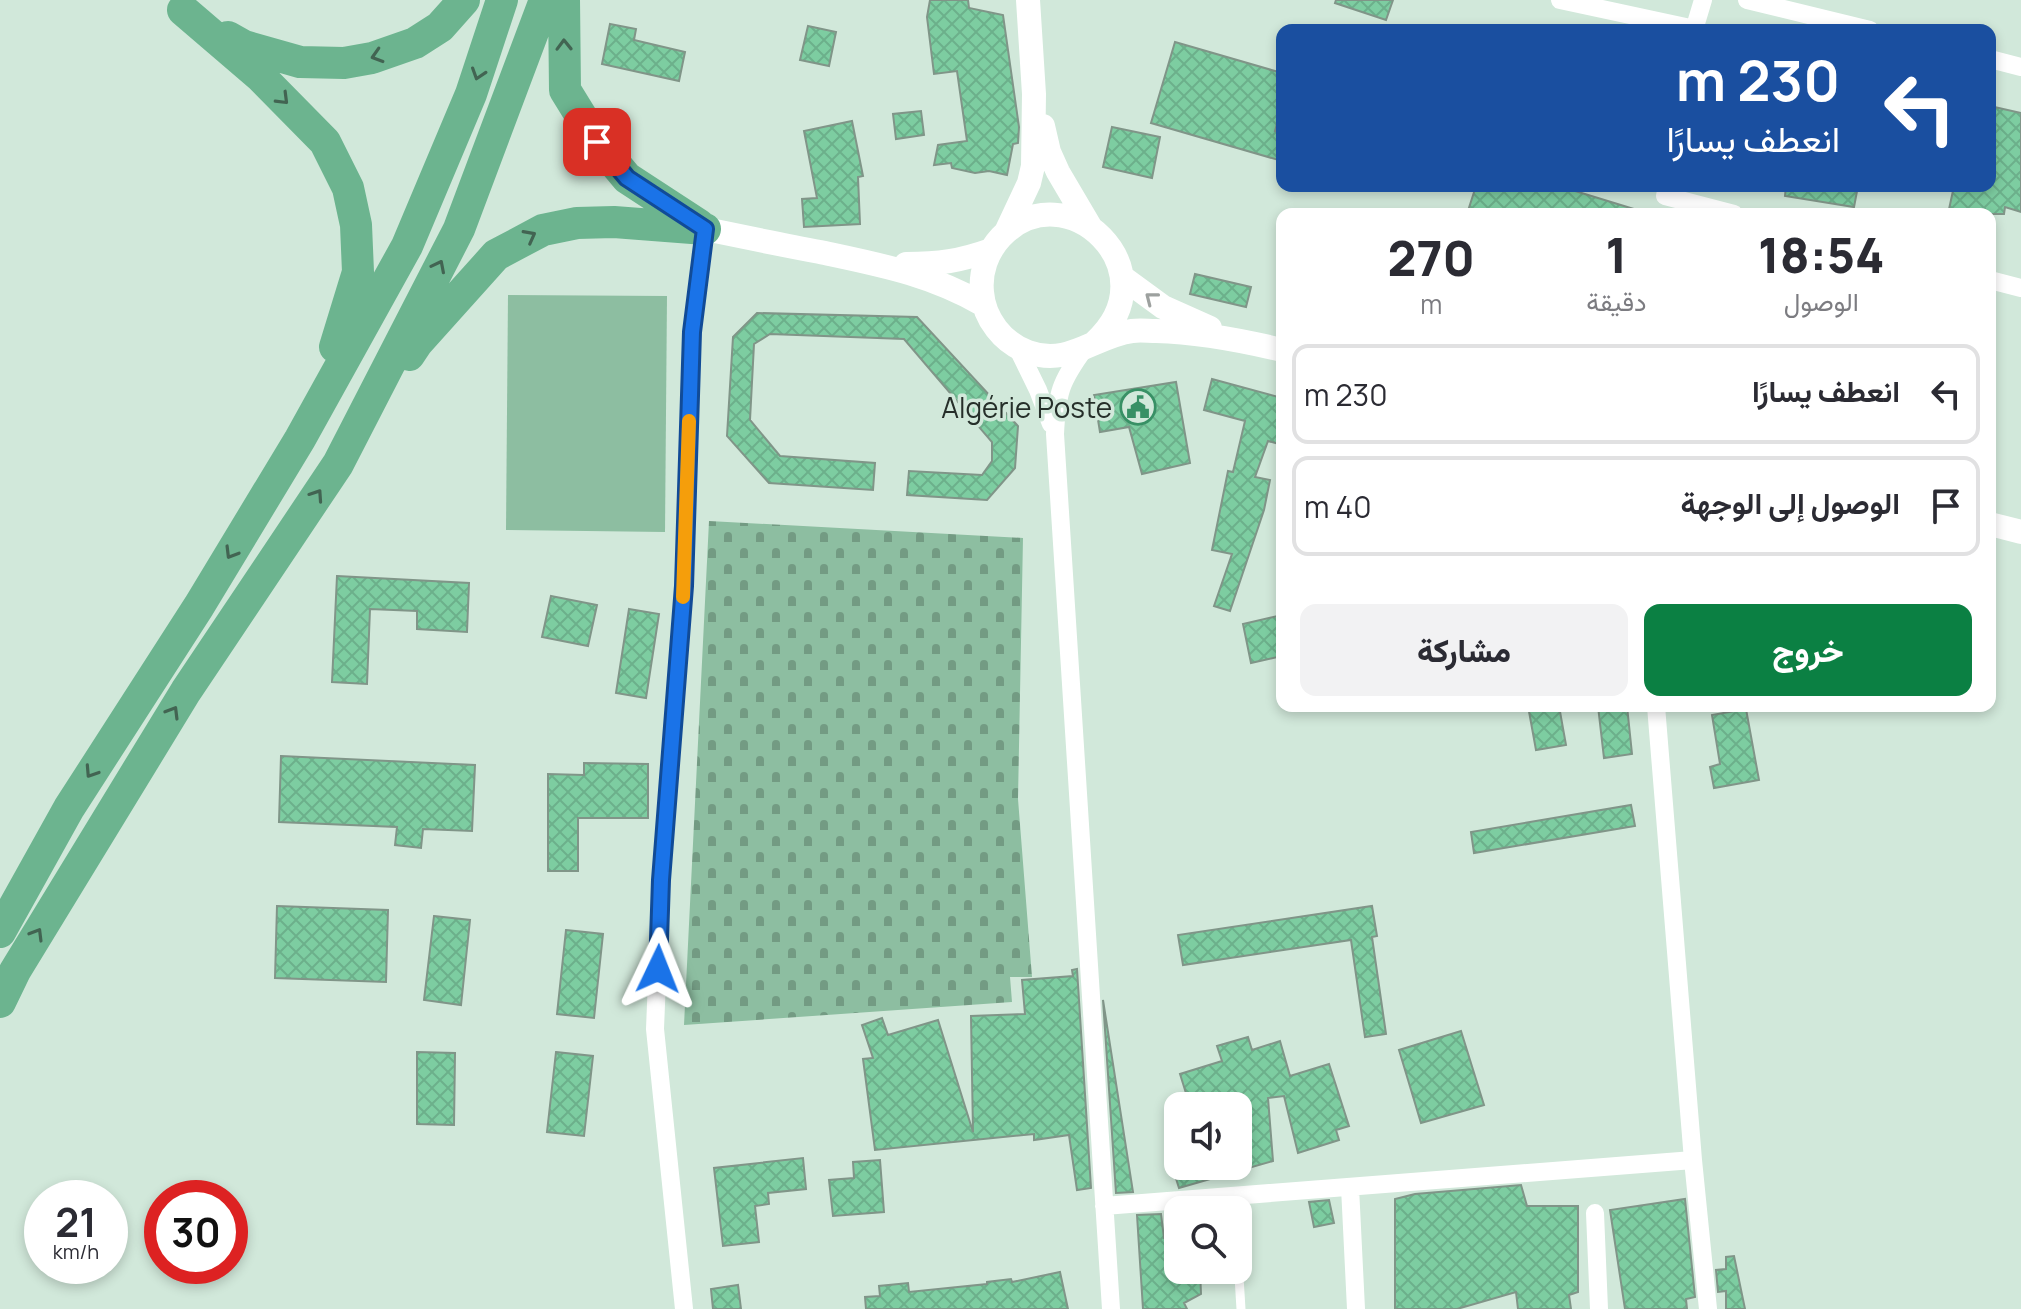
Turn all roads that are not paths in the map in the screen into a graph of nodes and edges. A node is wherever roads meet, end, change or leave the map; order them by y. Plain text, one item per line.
1 (464, 0) edge
2 (502, 0) edge
3 (545, 0) edge
4 (564, 0) edge
5 (1028, 0) edge
6 (1560, 0) edge
7 (1703, 0) edge
8 (1747, 0) edge
9 (180, 5) edge
10 (1667, 24) edge
11 (1696, 24) edge
12 (1845, 24) edge
13 (1996, 61) edge
14 (2021, 67) edge
15 (1034, 94) junction
16 (1666, 192) edge
17 (1711, 208) edge
18 (1091, 228) junction
19 (705, 229) junction
20 (998, 241) junction
21 (879, 264) junction
22 (1122, 277) junction
23 (1996, 282) edge
24 (2021, 288) edge
25 (984, 305) junction
26 (1234, 338) junction
27 (1090, 345) junction
28 (1017, 347) junction
29 (1276, 348) edge
30 (1055, 434) junction
31 (300, 439) junction
32 (338, 464) junction
33 (1996, 526) edge
34 (2021, 532) edge
35 (1656, 712) edge
36 (0, 932) edge
37 (0, 1002) edge
38 (1693, 1160) junction
39 (1350, 1187) junction
40 (1252, 1201) edge
41 (1164, 1205) edge
42 (1104, 1206) junction
43 (1595, 1213) dead end
44 (1239, 1284) edge
45 (684, 1309) edge
46 (1111, 1309) edge
47 (1241, 1309) edge
48 (1356, 1309) edge
49 (1599, 1309) edge
50 (1708, 1309) edge

1 -> 9 highway
2 -> 31 highway
32 -> 3 highway
19 -> 4 highway
5 - 15 street
6 - 10 street
7 - 11 street
8 - 12 street
9 -> 31 highway
13 - 14 street
15 - 18 street
15 - 20 street
16 - 17 street
18 - 20 street
18 - 22 street
19 - 21 street
32 -> 19 highway
19 - 45 street
20 - 21 street
20 - 25 street
21 - 25 street
26 -> 22 street
22 - 27 street
23 - 24 street
25 - 28 street
26 - 27 street
26 - 29 street
27 - 28 street
27 - 30 street
28 - 30 street
30 - 42 street
31 -> 36 highway
37 -> 32 highway
33 - 34 street
35 - 38 street
38 - 39 street
38 - 50 street
39 - 40 street
39 - 48 street
41 - 42 street
42 - 46 street
43 - 49 street
44 - 47 lane

